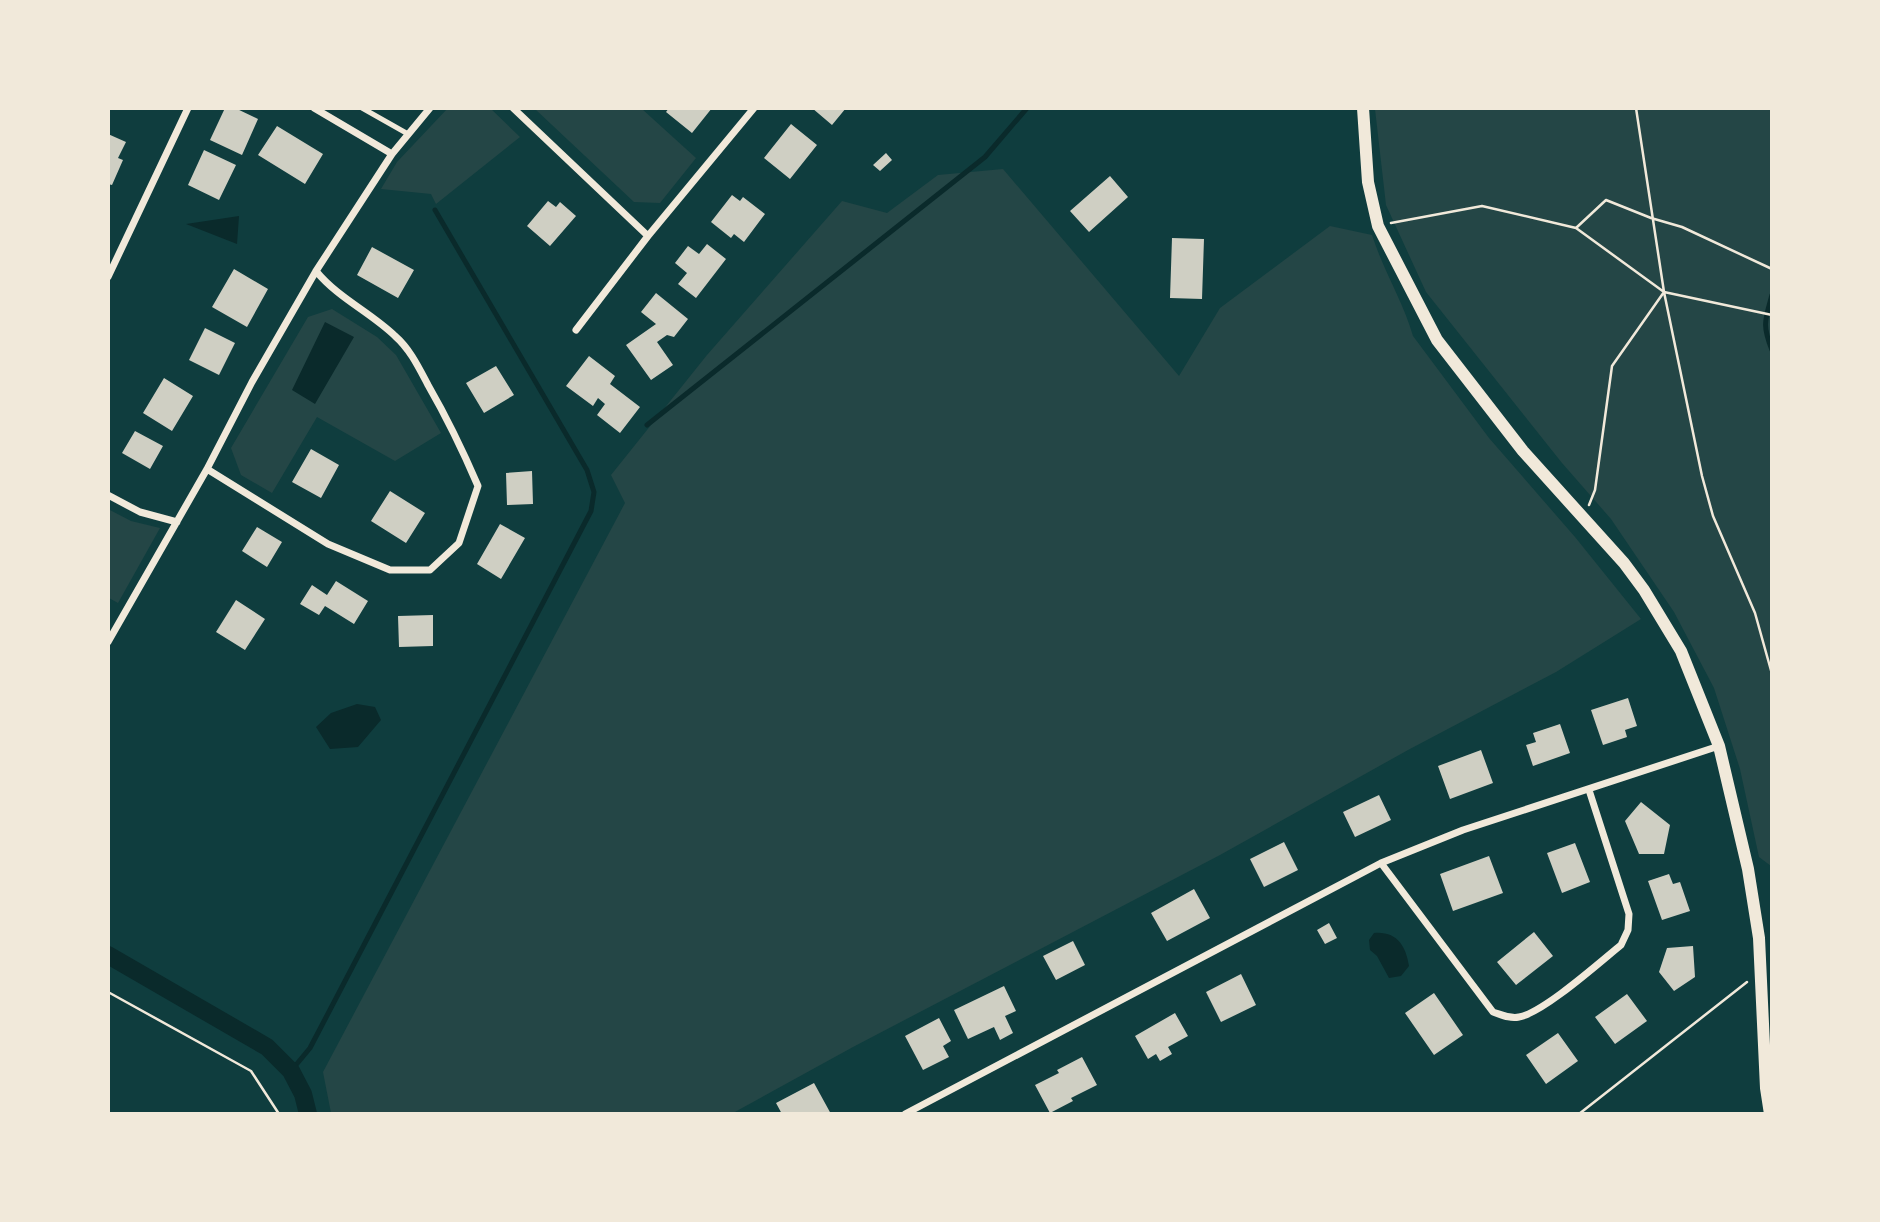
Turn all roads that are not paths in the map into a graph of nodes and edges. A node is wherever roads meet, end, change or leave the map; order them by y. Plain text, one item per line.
1 (188, 108) edge
2 (314, 108) edge
3 (362, 108) edge
4 (430, 108) edge
5 (513, 108) edge
6 (754, 108) edge
7 (1363, 108) edge
8 (408, 134) junction
9 (392, 154) junction
10 (648, 236) junction
11 (316, 271) junction
12 (108, 277) edge
13 (576, 330) dead end
14 (207, 469) junction
15 (108, 495) edge
16 (177, 522) junction
17 (108, 642) edge
18 (1719, 746) junction
19 (1589, 790) junction
20 (1381, 863) junction
21 (905, 1114) edge
22 (1770, 1114) edge

1 - 12 street
2 - 9 street
3 - 8 lane
4 - 8 street
5 - 10 street
6 - 10 street
7 - 18 street
8 - 9 street
9 - 11 street
10 - 13 street
11 - 14 street
11 - 14 street
14 - 16 street
15 - 16 street
16 - 17 street
18 - 19 street
18 - 22 street
19 - 20 street
19 - 20 street
20 - 21 street

